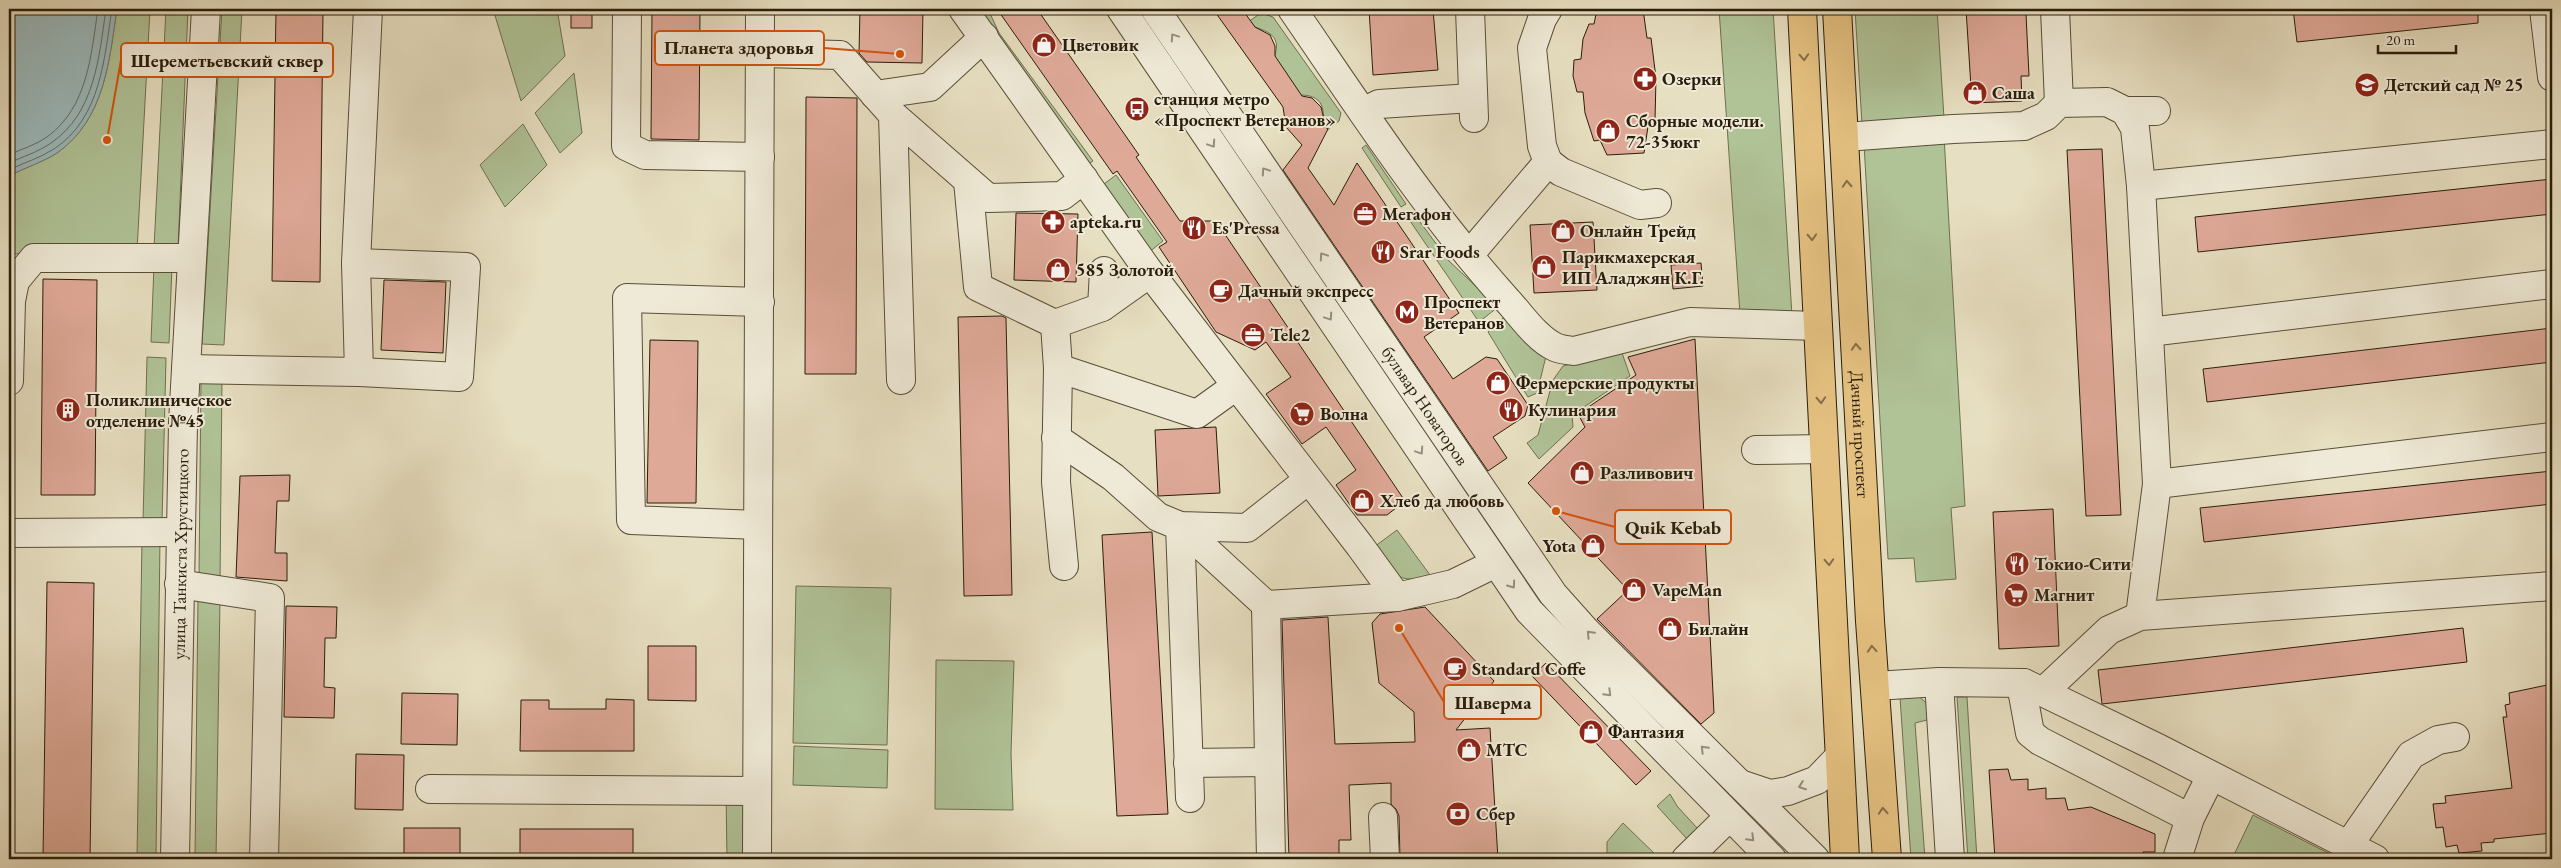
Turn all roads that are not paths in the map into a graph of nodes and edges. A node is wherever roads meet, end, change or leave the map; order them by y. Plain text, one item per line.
1 (206, 9) edge
2 (368, 9) edge
3 (627, 9) edge
4 (760, 9) edge
5 (963, 9) edge
6 (1121, 9) edge
7 (1155, 9) edge
8 (1292, 9) edge
9 (1470, 9) edge
10 (1548, 9) edge
11 (1802, 9) edge
12 (1837, 9) edge
13 (2055, 9) edge
14 (2544, 9) edge
15 (984, 37) junction
16 (2550, 44) edge
17 (761, 53) junction
18 (2552, 77) edge
19 (875, 95) junction
20 (2059, 104) junction
21 (2124, 111) junction
22 (2156, 111) dead end
23 (1363, 112) junction
24 (893, 115) junction
25 (1845, 137) junction
26 (2552, 144) edge
27 (760, 157) junction
28 (1548, 162) junction
29 (1084, 179) junction
30 (968, 181) junction
31 (2141, 186) junction
32 (1657, 203) dead end
33 (1469, 254) junction
34 (191, 258) junction
35 (356, 263) junction
36 (1104, 271) dead end
37 (1150, 273) junction
38 (2552, 284) edge
39 (760, 302) junction
40 (1102, 308) junction
41 (1054, 324) junction
42 (1816, 326) junction
43 (2149, 332) junction
44 (1058, 368) junction
45 (186, 369) junction
46 (359, 372) junction
47 (901, 380) dead end
48 (9, 381) edge
49 (1236, 386) junction
50 (2552, 437) edge
51 (1056, 438) junction
52 (1824, 449) junction
53 (1756, 450) dead end
54 (1308, 480) junction
55 (2157, 484) junction
56 (758, 525) junction
57 (1180, 526) junction
58 (181, 532) junction
59 (9, 533) edge
60 (1496, 563) junction
61 (1064, 566) dead end
62 (180, 584) junction
63 (2552, 586) edge
64 (1396, 596) junction
65 (1266, 605) junction
66 (2140, 616) junction
67 (1939, 682) junction
68 (1875, 686) junction
69 (2034, 688) junction
70 (2456, 737) dead end
71 (1839, 757) junction
72 (1269, 762) junction
73 (1188, 764) junction
74 (2211, 776) junction
75 (1739, 784) junction
76 (430, 789) dead end
77 (757, 791) junction
78 (1190, 798) dead end
79 (1729, 816) junction
80 (1383, 817) dead end
81 (2190, 818) junction
82 (2348, 846) junction
83 (175, 859) edge
84 (264, 859) edge
85 (757, 859) edge
86 (1271, 859) edge
87 (1385, 859) edge
88 (1686, 859) edge
89 (1772, 859) edge
90 (1815, 859) edge
91 (1845, 859) edge
92 (1887, 859) edge
93 (1950, 859) edge
94 (2177, 859) edge
95 (2374, 859) edge

1 - 34 street, улица Танкиста Хрустицкого
2 - 35 street
3 - 27 street
4 - 17 street
5 - 15 street
6 -> 60 street, бульвар Новаторов
75 -> 7 street, бульвар Новаторов
8 - 23 street
9 - 23 street
10 - 28 street
11 -> 42 main road
12 - 25 main road, Дачный проспект
13 - 20 street
14 - 16 street
15 - 19 street
15 - 29 street
16 - 18 street
17 - 19 street
17 - 27 street
19 - 24 street
20 - 21 street
20 - 25 street
21 - 22 street
21 - 31 street
23 - 33 street
24 - 30 street
24 - 47 street
68 -> 25 main road, Дачный проспект
26 - 31 street
27 - 39 street
28 - 32 street
28 - 33 street
29 - 30 street
29 - 37 street
30 - 41 street
31 - 43 street
33 - 42 street
34 - 45 street, улица Танкиста Хрустицкого
34 - 48 street
35 - 46 street
35 - 46 street
36 - 40 street
37 - 40 street
37 - 49 street
38 - 43 street
39 - 56 street
39 - 56 street
40 - 41 street
41 - 44 street
42 -> 52 main road
43 - 55 street
44 - 49 street
44 - 51 street
45 - 46 street
45 - 58 street, улица Танкиста Хрустицкого
49 - 54 street
50 - 55 street
51 - 57 street
51 - 61 street
52 - 53 street
52 -> 71 main road
54 - 57 street
54 - 64 street
55 - 66 street
56 - 77 street
57 - 65 street
57 - 73 street
58 - 59 street
58 - 62 street, улица Танкиста Хрустицкого
60 - 64 street
60 -> 79 street, бульвар Новаторов
62 - 83 street, улица Танкиста Хрустицкого
62 - 84 street
63 - 66 street
64 - 65 street
65 - 72 street
66 - 69 street
67 - 68 street
67 - 69 street
67 - 93 street
92 -> 68 main road, Дачный проспект
69 - 74 street
69 - 81 street
70 - 82 street
71 -> 75 street
71 - 91 main road
72 - 73 street
72 - 86 street
73 - 78 street
74 - 81 street
74 - 82 street
75 - 90 street, бульвар Новаторов
76 - 77 street
77 - 85 street
79 - 88 street
79 -> 89 street, бульвар Новаторов
80 - 87 street
81 - 94 street
82 - 95 street

